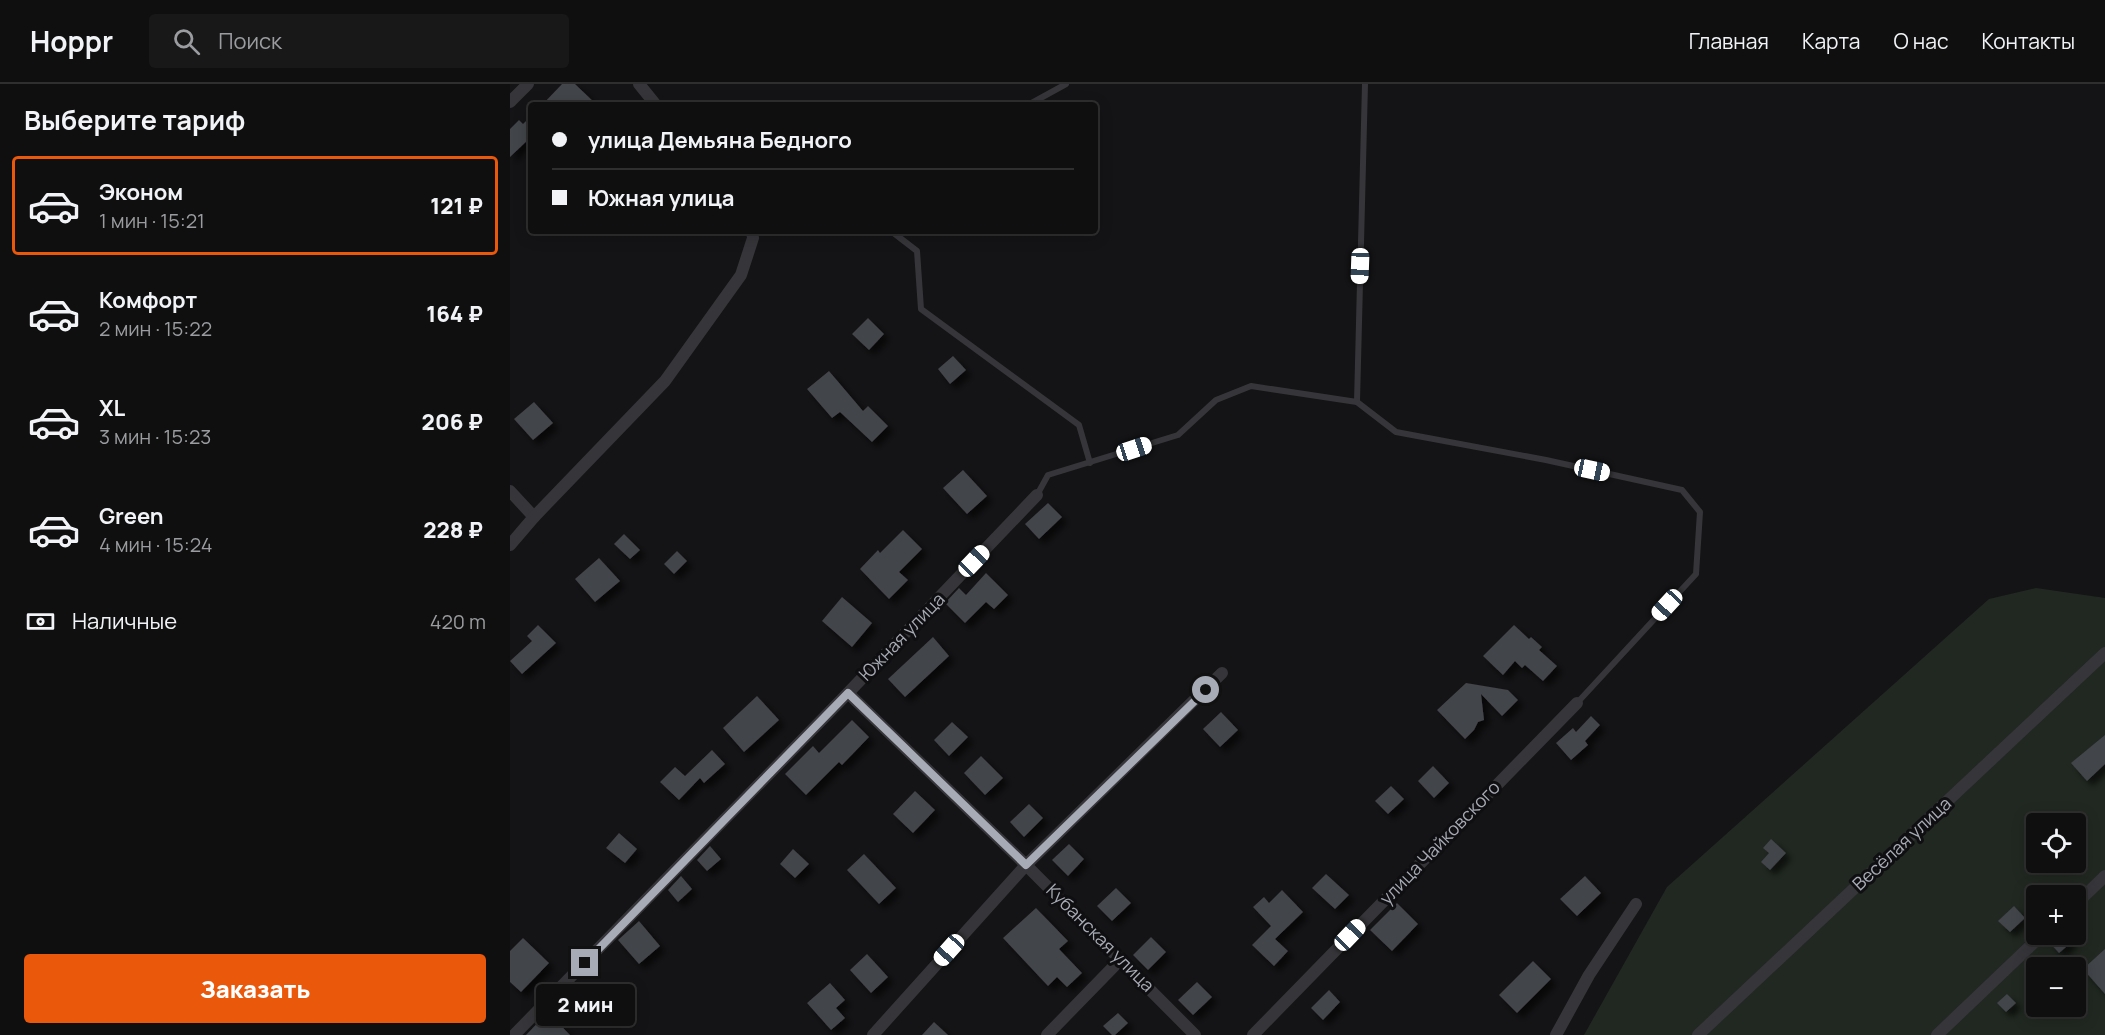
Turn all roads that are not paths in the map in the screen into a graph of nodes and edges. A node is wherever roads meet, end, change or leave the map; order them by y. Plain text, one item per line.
1 (528, 84) edge
2 (639, 84) edge
3 (1066, 84) edge
4 (1365, 84) edge
5 (510, 102) edge
6 (654, 102) edge
7 (1033, 102) edge
8 (754, 234) edge
9 (895, 234) edge
10 (1357, 402) junction
11 (1090, 463) junction
12 (510, 491) edge
13 (1037, 495) joint
14 (534, 517) junction
15 (510, 545) edge
16 (2105, 653) edge
17 (1222, 673) dead end
18 (848, 693) junction
19 (1577, 703) joint
20 (1026, 865) junction
21 (2105, 876) edge
22 (2086, 894) edge
23 (1636, 904) dead end
24 (2031, 945) edge
25 (1122, 959) junction
26 (516, 1030) edge
27 (873, 1035) edge
28 (1047, 1035) edge
29 (1195, 1035) edge
30 (1253, 1035) edge
31 (1556, 1035) edge
32 (1698, 1035) edge
33 (1937, 1035) edge

1 - 5 street
2 - 6 street
3 - 7 lane
4 - 10 lane
8 - 14 street
9 - 11 lane
10 - 11 lane
10 - 19 lane
11 - 13 lane
12 - 14 street
13 - 18 street, Южная улица
14 - 15 street
16 - 32 street, Весёлая улица
17 - 20 street
18 - 20 street, Кубанская улица
18 - 26 street, Южная улица
19 - 30 street, улица Чайковского
20 - 25 street, Кубанская улица
20 - 27 street
21 - 22 street
23 - 31 street
24 - 33 street
25 - 28 street
25 - 29 street, Кубанская улица

